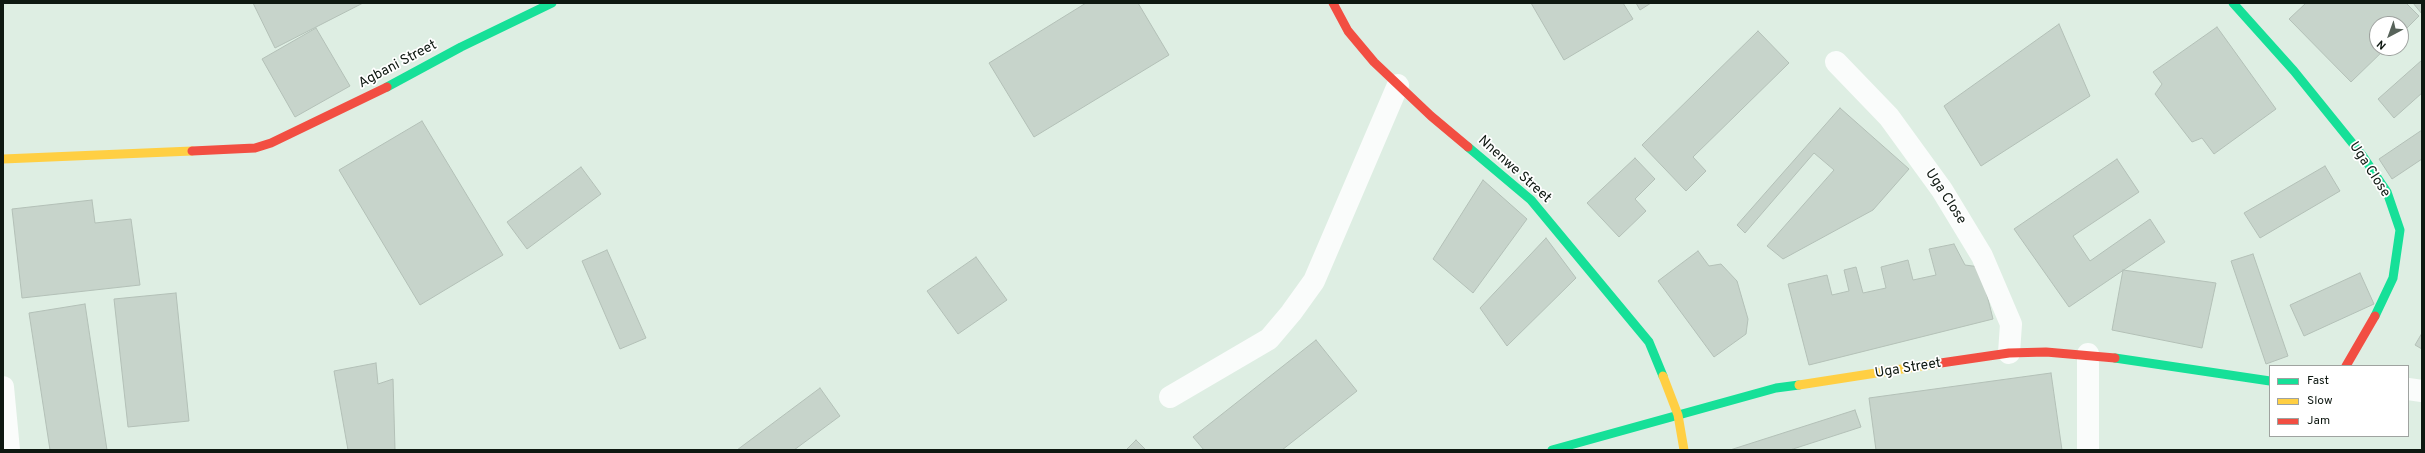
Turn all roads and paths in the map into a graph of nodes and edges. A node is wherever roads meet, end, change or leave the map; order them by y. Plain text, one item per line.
1 (552, 3) edge
2 (1333, 3) edge
3 (2233, 3) edge
4 (1836, 62) dead end
5 (1398, 85) junction
6 (3, 159) edge
7 (2009, 353) junction
8 (2088, 354) junction
9 (2347, 365) edge
10 (2269, 381) edge
11 (3, 387) edge
12 (2409, 389) edge
13 (2422, 391) edge
14 (1170, 397) dead end
15 (1678, 415) junction
16 (9, 450) edge
17 (1552, 450) edge
18 (1684, 450) edge
19 (2088, 450) edge

1 - 6 street, Agbani Street
2 - 5 street, Nnenwe Street
3 - 9 street, Uga Close
4 - 7 street, Uga Close
5 - 14 street
5 - 15 street, Nnenwe Street
7 - 8 street, Uga Street
7 - 15 street, Uga Street
8 - 10 street, Uga Street
8 - 19 street
11 - 16 street
12 - 13 street
15 - 17 street, Uga Street
15 - 18 street, Nnenwe Street

